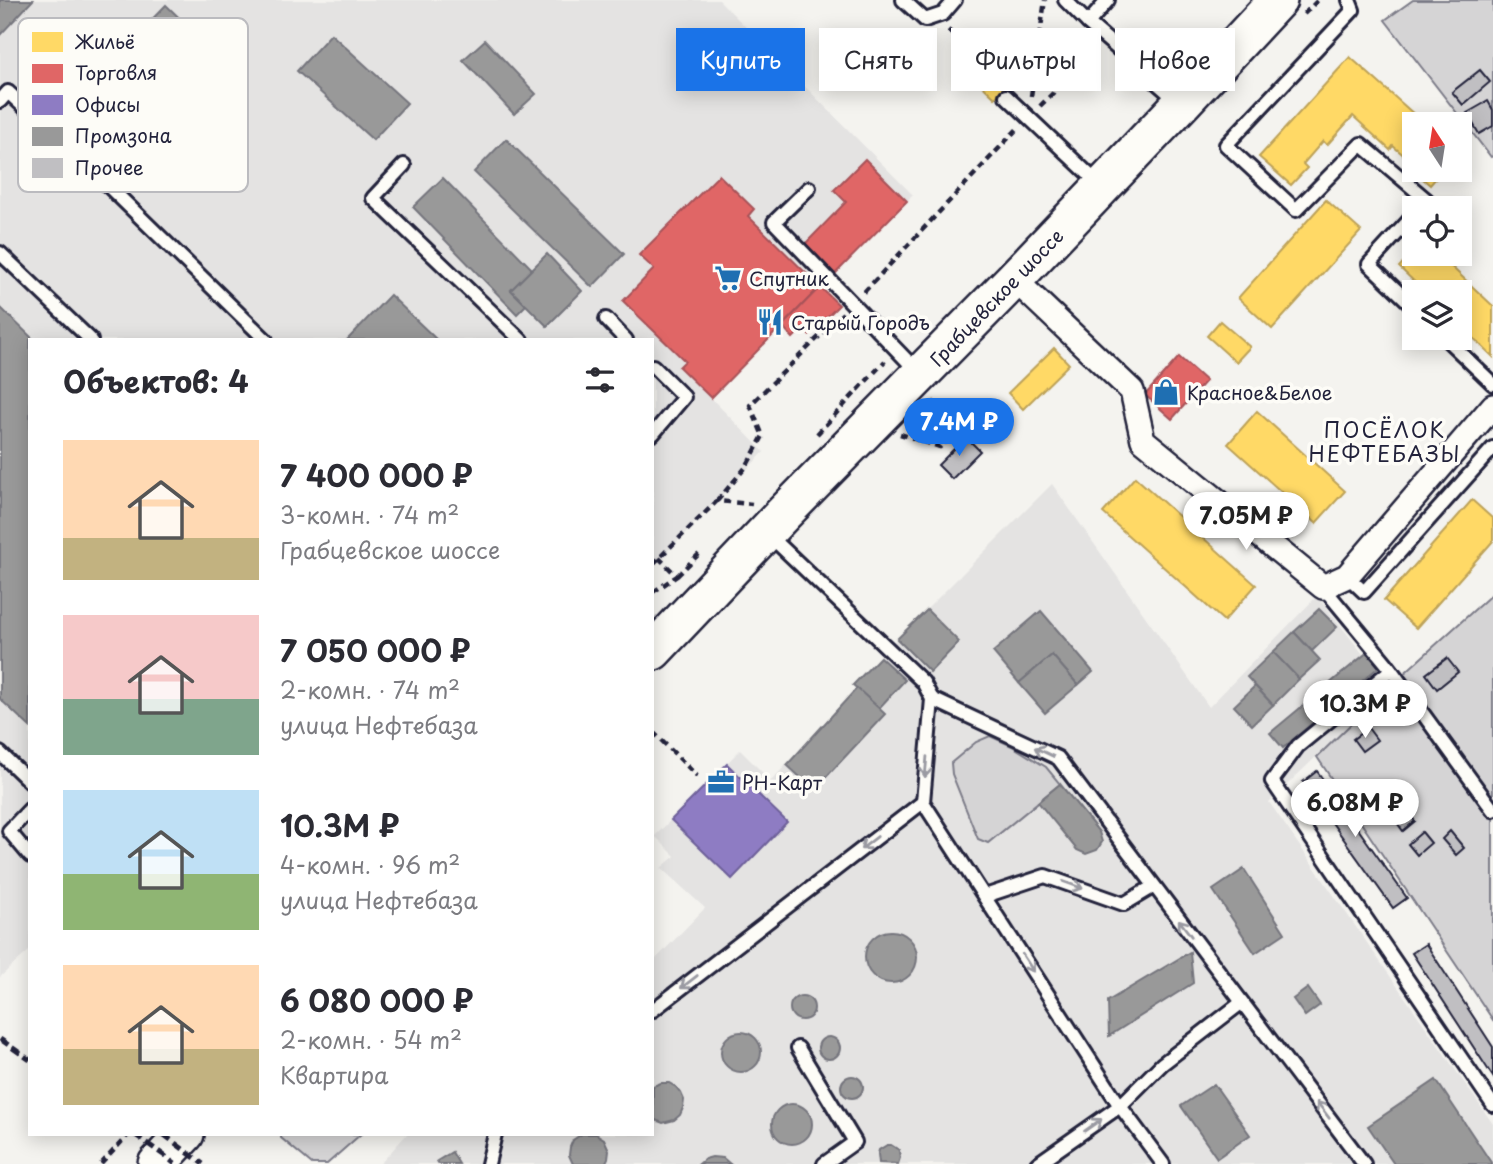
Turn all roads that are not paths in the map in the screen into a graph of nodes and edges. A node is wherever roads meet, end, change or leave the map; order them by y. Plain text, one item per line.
1 (903, 0) edge
2 (955, 0) edge
3 (1065, 0) edge
4 (1108, 0) edge
5 (1278, 0) edge
6 (1349, 0) edge
7 (1088, 23) junction
8 (1006, 96) road end
9 (0, 101) edge
10 (18, 101) edge
11 (1181, 104) junction
12 (404, 165) dead end
13 (1102, 187) junction
14 (809, 188) dead end
15 (114, 192) edge
16 (1422, 196) edge
17 (1402, 228) edge
18 (0, 253) edge
19 (1014, 279) junction
20 (1402, 296) edge
21 (606, 319) dead end
22 (89, 338) edge
23 (265, 338) edge
24 (519, 338) edge
25 (624, 338) edge
26 (1458, 350) edge
27 (654, 367) edge
28 (1493, 384) edge
29 (926, 385) junction
30 (1493, 406) edge
31 (654, 433) edge
32 (1493, 448) edge
33 (760, 518) junction
34 (1346, 576) junction
35 (1323, 587) junction
36 (654, 650) edge
37 (1391, 670) junction
38 (932, 699) junction
39 (0, 753) edge
40 (28, 780) edge
41 (923, 802) junction
42 (1493, 810) edge
43 (28, 811) edge
44 (28, 854) edge
45 (1154, 886) junction
46 (985, 896) junction
47 (1241, 1003) junction
48 (654, 1009) edge
49 (798, 1048) dead end
50 (1493, 1105) edge
51 (1121, 1106) junction
52 (183, 1136) edge
53 (495, 1136) edge
54 (157, 1164) edge
55 (488, 1164) edge
56 (824, 1164) edge
57 (1037, 1164) edge
58 (1163, 1164) edge
59 (1364, 1164) edge

1 - 2 lane
3 - 7 lane
4 - 7 lane
5 - 11 main road, Грабцевское шоссе
6 - 16 lane
7 - 11 lane
8 - 13 lane
9 - 10 lane
11 - 13 main road, Грабцевское шоссе
12 - 24 lane
13 - 19 main road, Грабцевское шоссе
14 - 29 lane
15 - 23 lane
17 - 20 lane
18 - 22 lane
19 - 29 main road, Грабцевское шоссе
19 - 35 street
21 - 25 lane
26 - 28 lane
27 - 31 lane
29 - 33 main road, Грабцевское шоссе
30 - 34 street
32 - 34 lane
33 - 36 main road, Грабцевское шоссе
33 - 38 lane
34 - 35 street
35 - 37 lane
37 - 42 lane
37 - 50 lane
38 -> 41 lane
45 -> 38 lane
39 - 40 lane
41 - 46 lane
41 -> 48 lane
43 - 44 lane
46 -> 45 lane
47 -> 45 lane
46 -> 51 lane
47 - 51 lane
59 -> 47 lane
49 - 56 lane
57 -> 51 lane
51 - 58 lane
52 - 54 main road
53 - 55 lane

